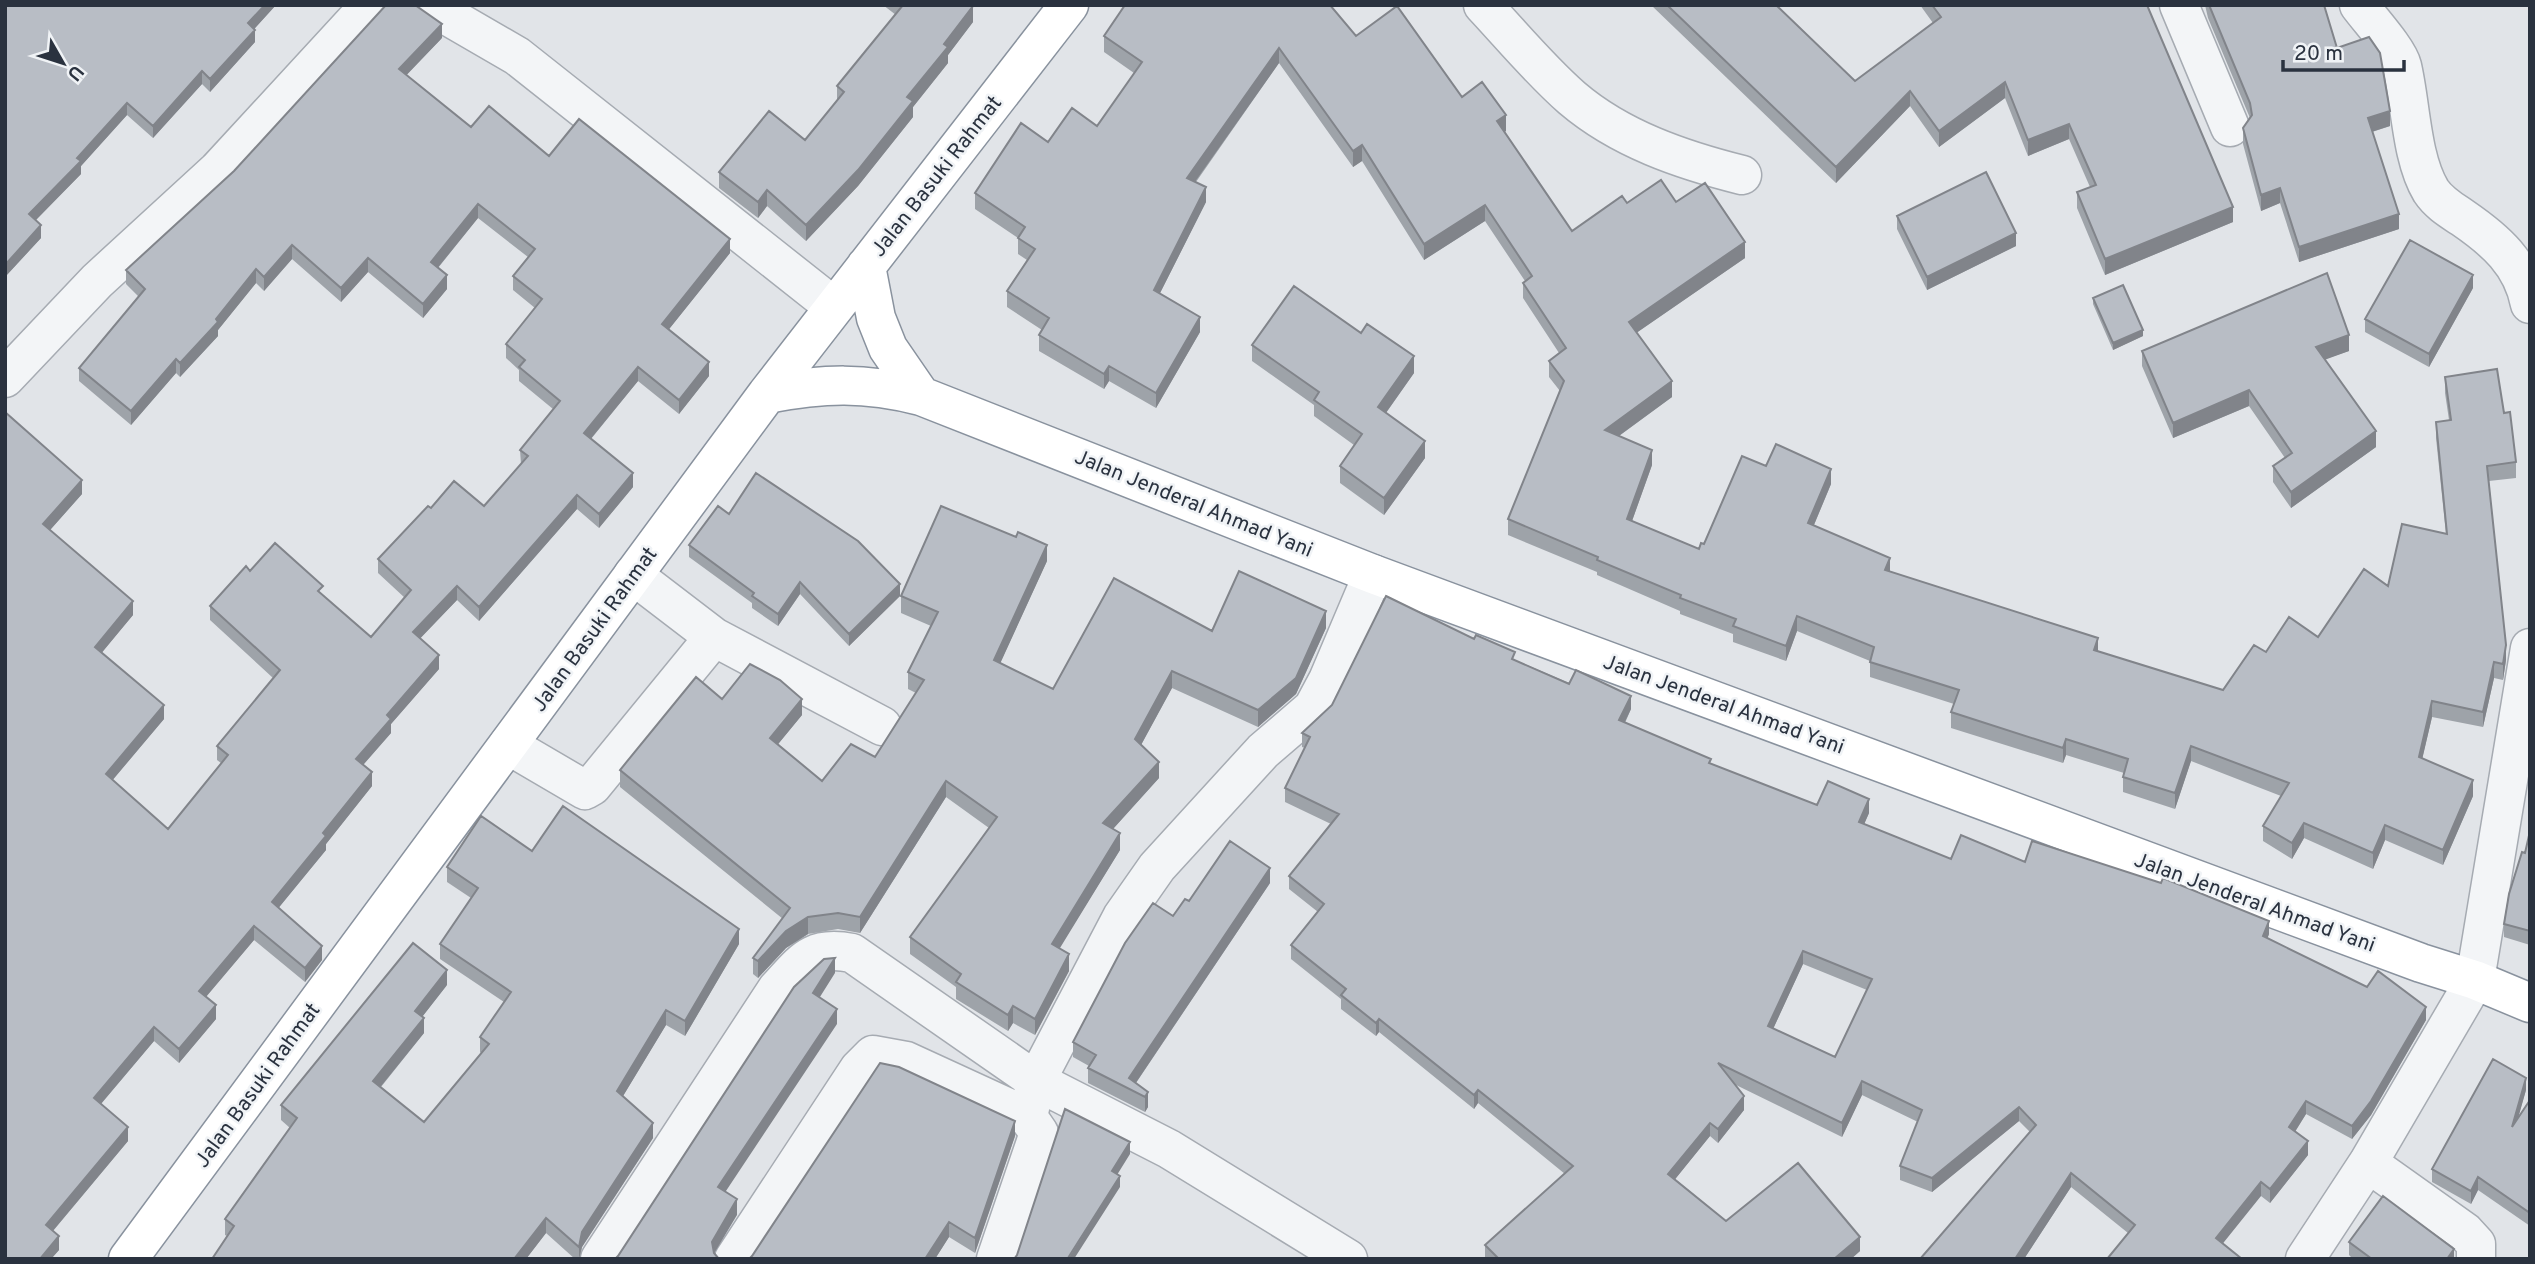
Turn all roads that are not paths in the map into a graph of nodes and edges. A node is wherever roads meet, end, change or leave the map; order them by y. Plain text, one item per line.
1 (370, 5) edge
2 (429, 5) edge
3 (1069, 5) edge
4 (1483, 5) edge
5 (2179, 5) edge
6 (2359, 5) edge
7 (2230, 127) dead end
8 (1742, 175) dead end
9 (866, 266) junction
10 (2530, 304) edge
11 (833, 306) junction
12 (5, 378) edge
13 (767, 394) junction
14 (922, 396) junction
15 (1373, 574) junction
16 (634, 575) junction
17 (714, 637) junction
18 (2530, 648) edge
19 (882, 726) dead end
20 (508, 745) junction
21 (2475, 980) junction
22 (2530, 1003) edge
23 (1032, 1099) junction
24 (2368, 1163) junction
25 (136, 1256) edge
26 (600, 1259) edge
27 (734, 1259) edge
28 (996, 1259) edge
29 (1348, 1259) edge
30 (2305, 1259) edge
31 (2476, 1259) edge

1 - 12 street
2 - 11 street
3 - 9 highway, Jalan Basuki Rahmat
4 - 8 street
5 - 7 street
6 - 10 street
9 - 11 highway, Jalan Basuki Rahmat
9 - 14 highway
11 - 13 highway, Jalan Basuki Rahmat
13 - 14 highway, Jalan Jenderal Ahmad Yani
13 - 16 highway, Jalan Basuki Rahmat
14 - 15 highway, Jalan Jenderal Ahmad Yani
15 - 21 highway, Jalan Jenderal Ahmad Yani
15 - 23 street
16 - 17 street
16 - 20 highway, Jalan Basuki Rahmat
17 - 19 street
17 - 20 street
18 - 21 street
20 - 25 highway, Jalan Basuki Rahmat
21 - 22 highway, Jalan Jenderal Ahmad Yani
21 - 24 street
23 - 26 street
23 - 27 street
23 - 28 street
23 - 29 street
24 - 30 street
24 - 31 street

